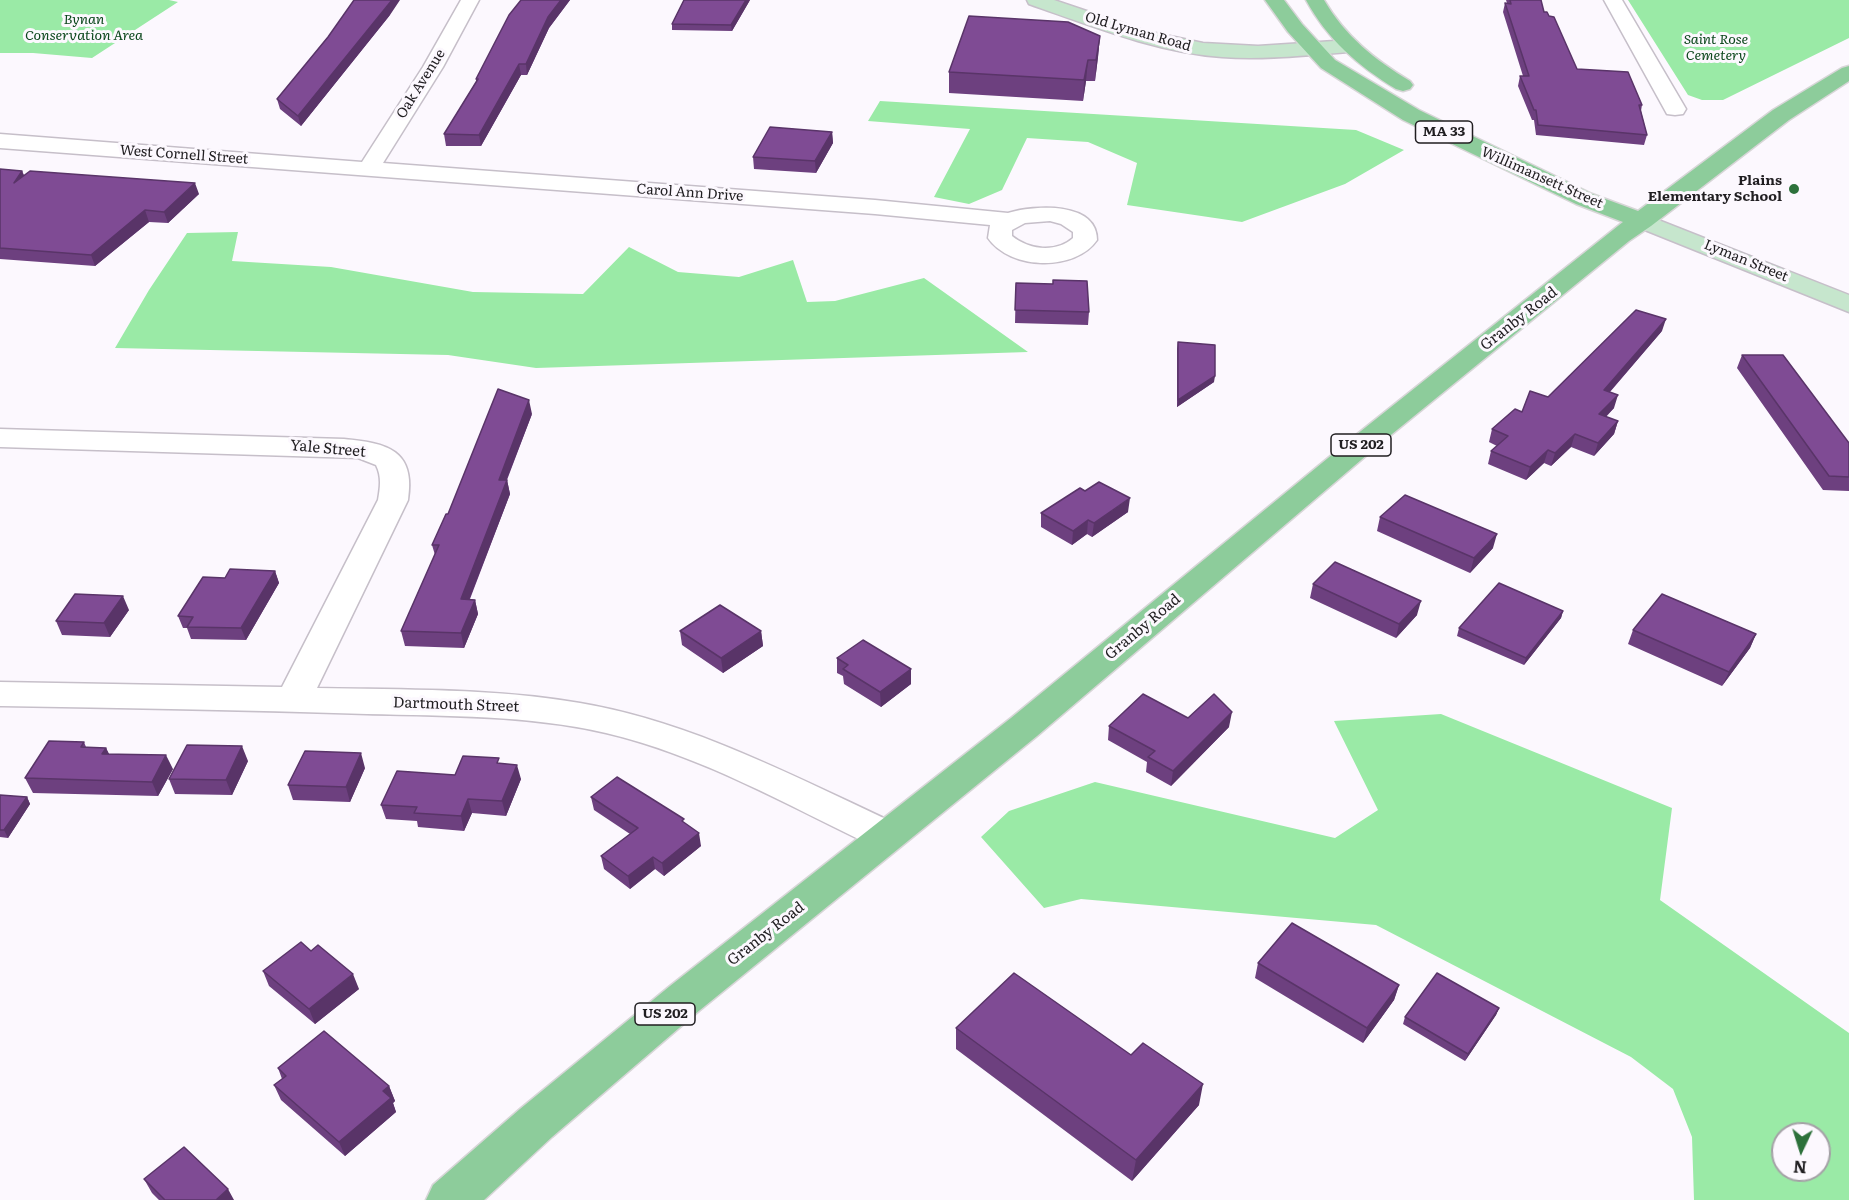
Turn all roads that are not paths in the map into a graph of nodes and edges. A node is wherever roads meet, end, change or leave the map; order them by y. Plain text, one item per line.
1 (471, 0) edge
2 (1036, 0) edge
3 (1274, 0) edge
4 (1315, 0) edge
5 (1613, 0) edge
6 (1350, 45) junction
7 (1312, 48) junction
8 (1849, 72) edge
9 (1420, 95) dead end
10 (1439, 106) dead end
11 (1675, 109) dead end
12 (0, 141) edge
13 (1543, 157) dead end
14 (369, 168) junction
15 (1617, 189) dead end
16 (1651, 214) junction
17 (1010, 220) dead end
18 (1849, 284) edge
19 (1849, 304) edge
20 (0, 438) edge
21 (0, 694) edge
22 (294, 699) junction
23 (887, 836) junction
24 (450, 1200) edge

1 - 14 street, Oak Avenue
2 - 7 main road, Old Lyman Road
3 - 7 main road, Willimansett Street / MA 33
4 - 6 main road
5 - 11 street
6 - 7 main road, Old Lyman Road
6 - 9 main road
7 - 16 main road, Willimansett Street / MA 33
8 - 16 main road, Granby Road / US 202
10 - 13 main road, Willimansett Street / MA 33
12 - 14 street, West Cornell Street
14 - 17 street, Carol Ann Drive
15 - 16 main road, Willimansett Street / MA 33
16 - 18 main road, Lyman Street / MA 33
16 - 19 main road, Lyman Street / MA 33
16 - 23 main road, Granby Road / US 202
20 - 22 street, Yale Street
21 - 22 street, Dartmouth Street
22 - 23 street, Dartmouth Street
23 - 24 main road, Granby Road / US 202

